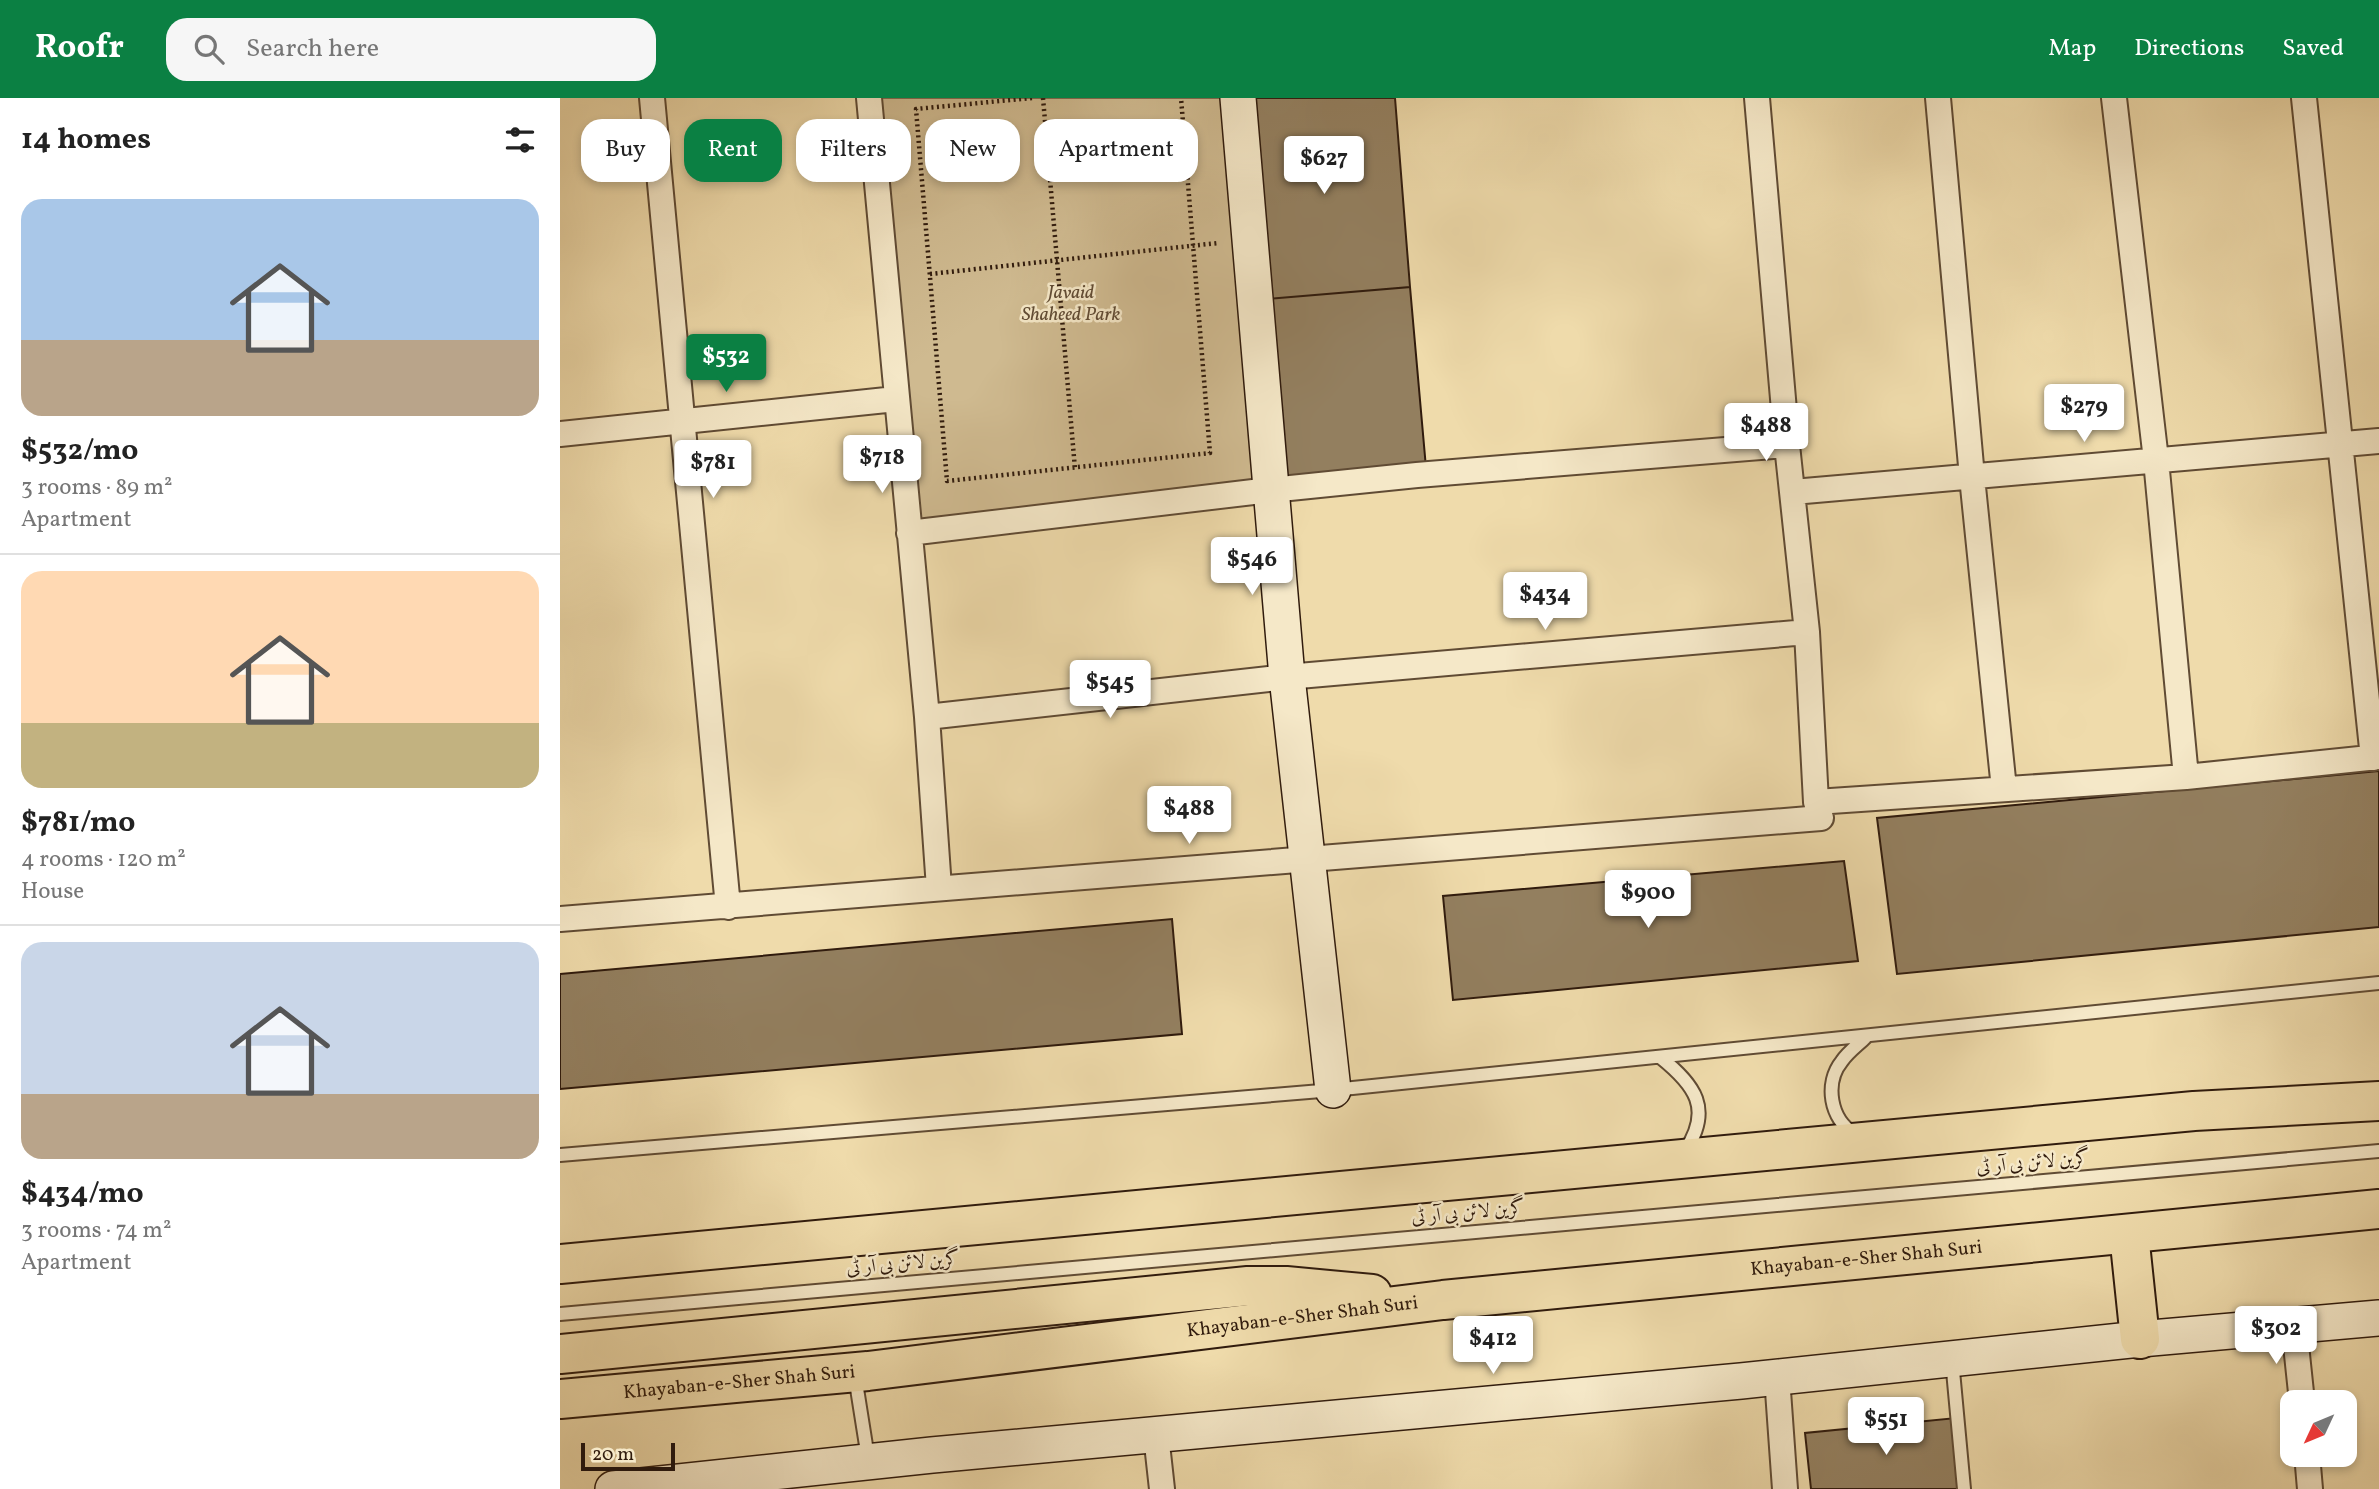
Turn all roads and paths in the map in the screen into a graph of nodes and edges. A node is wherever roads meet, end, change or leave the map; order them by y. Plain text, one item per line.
1 (652, 98) edge
2 (869, 98) edge
3 (1032, 98) edge
4 (1043, 98) edge
5 (1181, 98) edge
6 (1238, 98) edge
7 (1757, 98) edge
8 (1938, 98) edge
9 (2114, 98) edge
10 (2304, 98) edge
11 (1193, 246) junction
12 (1056, 261) junction
13 (930, 274) junction
14 (896, 399) junction
15 (682, 421) junction
16 (560, 434) edge
17 (2379, 441) edge
18 (1787, 445) junction
19 (2340, 445) junction
20 (2156, 460) junction
21 (1075, 469) junction
22 (1972, 477) junction
23 (1270, 490) junction
24 (1793, 492) junction
25 (909, 533) junction
26 (1807, 632) junction
27 (1287, 677) junction
28 (927, 717) junction
29 (2376, 757) edge
30 (2186, 777) junction
31 (2004, 789) junction
32 (1816, 802) junction
33 (1306, 859) junction
34 (939, 888) junction
35 (729, 907) junction
36 (560, 919) edge
37 (2379, 984) edge
38 (1866, 1037) junction
39 (1660, 1057) junction
40 (1333, 1090) junction
41 (2379, 1101) edge
42 (1880, 1141) junction
43 (2379, 1151) edge
44 (560, 1155) edge
45 (1670, 1161) junction
46 (2379, 1209) edge
47 (2129, 1234) junction
48 (560, 1264) edge
49 (1443, 1300) junction
50 (560, 1314) edge
51 (2379, 1318) edge
52 (2294, 1326) junction
53 (2140, 1339) junction
54 (560, 1354) edge
55 (1951, 1359) junction
56 (854, 1372) junction
57 (1777, 1377) junction
58 (2301, 1390) edge
59 (560, 1399) edge
60 (1156, 1435) junction
61 (868, 1462) junction
62 (2308, 1467) edge
63 (613, 1489) edge
64 (1161, 1489) edge
65 (1785, 1489) edge
66 (1964, 1489) edge
67 (2311, 1489) edge

1 - 15 street
2 - 14 street
3 - 13 path
4 - 12 path
5 - 11 path
6 - 23 street
7 - 18 street
8 - 22 street
9 - 20 street
10 - 19 street
11 - 12 path
11 - 21 path
12 - 13 path
12 - 21 path
13 - 21 path
14 - 15 street
14 - 25 street
15 - 16 street
15 - 35 street
17 - 19 street
18 - 23 street
18 - 24 street
19 - 20 street
19 - 29 street
20 - 22 street
20 - 30 street
22 - 24 street
22 - 31 street
23 - 25 street
23 - 27 street
24 - 26 street
25 - 28 street
26 - 27 street
26 - 32 street
27 - 28 street
27 - 33 street
28 - 34 street
29 - 30 street
30 - 31 street
31 - 32 street
32 - 33 street
33 - 34 street
33 - 40 street
34 - 35 street
35 - 36 street
37 - 38 lane
38 - 39 lane
38 - 42 lane
39 - 40 lane
39 - 45 lane
40 - 44 lane
41 - 42 main road
42 - 45 main road
43 - 50 lane, گرین لائن بی آر ٹی
45 - 48 main road
46 - 47 main road, Khayaban-e-Sher Shah Suri
47 - 49 main road, Khayaban-e-Sher Shah Suri
47 - 53 main road
49 - 54 main road
49 - 56 main road, Khayaban-e-Sher Shah Suri
51 - 52 street
52 - 53 street
52 - 58 street
53 - 55 street
55 - 57 street
55 - 66 lane
56 - 59 main road, Khayaban-e-Sher Shah Suri
56 - 61 lane
57 - 60 street
57 - 65 street
60 - 61 street
60 - 64 street
61 - 63 street
62 - 67 street

